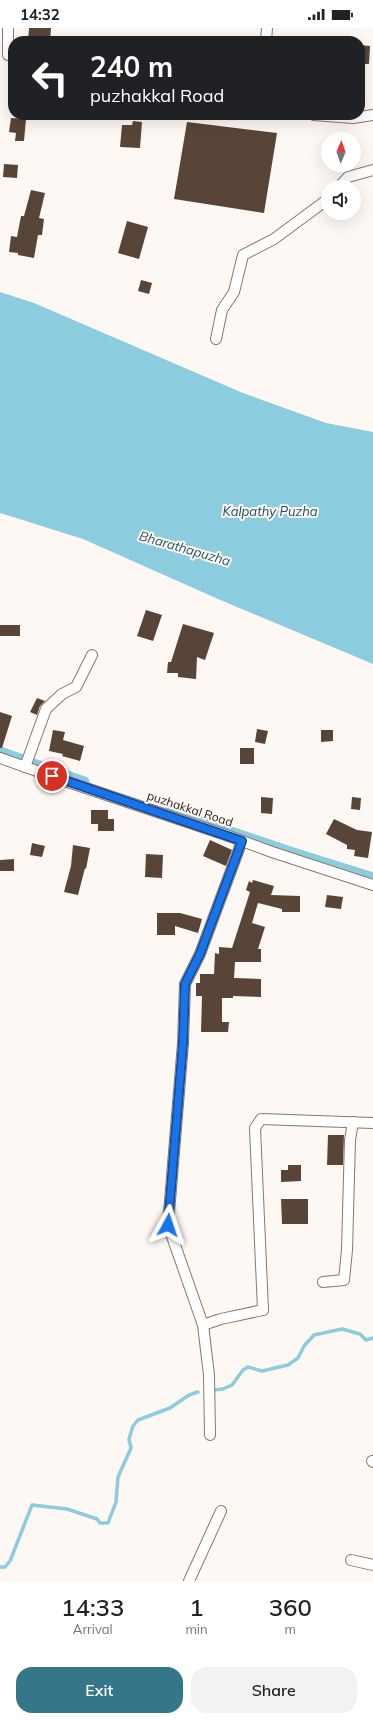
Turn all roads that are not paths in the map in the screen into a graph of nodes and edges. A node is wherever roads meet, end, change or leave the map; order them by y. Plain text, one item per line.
1 (8, 28) edge
2 (7, 55) edge
3 (373, 170) edge
4 (345, 180) edge
5 (321, 204) edge
6 (216, 339) dead end
7 (92, 655) dead end
8 (0, 758) edge
9 (25, 766) junction
10 (242, 841) junction
11 (373, 885) edge
12 (353, 1122) junction
13 (373, 1123) edge
14 (323, 1282) dead end
15 (203, 1325) junction
16 (210, 1435) dead end
17 (221, 1511) dead end
18 (351, 1560) dead end
19 (373, 1564) edge
20 (189, 1581) edge

1 - 2 street
3 - 4 street
5 - 6 street
7 - 9 street
8 - 9 street, puzhakkal Road
9 - 10 street, puzhakkal Road
10 - 11 street, puzhakkal Road
10 - 15 street
12 - 13 street
12 - 14 street
12 - 15 street
15 - 16 street
17 - 20 street
18 - 19 street

